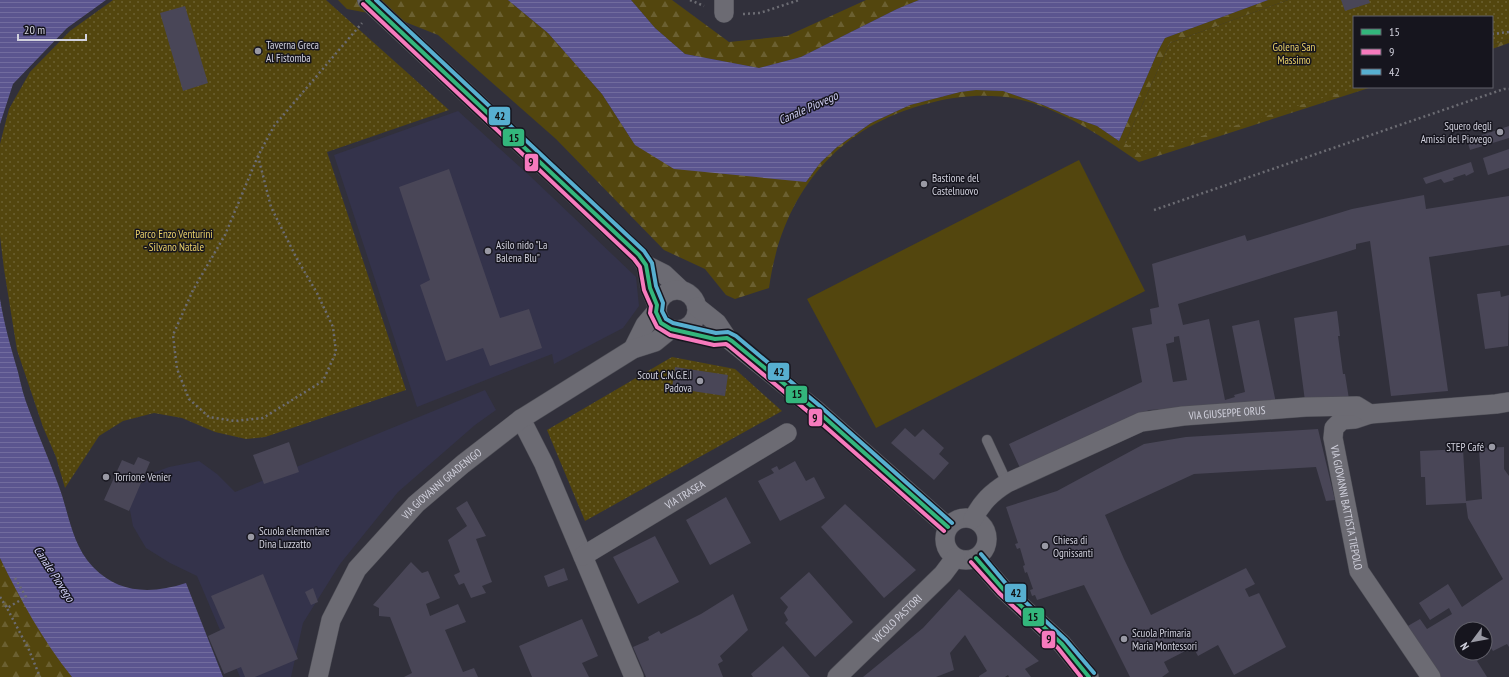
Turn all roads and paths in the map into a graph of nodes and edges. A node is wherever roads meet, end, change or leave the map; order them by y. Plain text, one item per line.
1 (799, 0) edge
2 (371, 4) edge
3 (724, 7) edge
4 (1509, 32) edge
5 (1493, 34) edge
6 (1509, 89) edge
7 (258, 156) junction
8 (1154, 210) dead end
9 (646, 266) junction
10 (682, 290) junction
11 (697, 307) junction
12 (657, 308) junction
13 (676, 330) junction
14 (728, 338) junction
15 (633, 349) junction
16 (1509, 402) edge
17 (1370, 414) junction
18 (521, 419) junction
19 (787, 432) dead end
20 (987, 440) dead end
21 (1007, 483) junction
22 (973, 518) junction
23 (948, 527) junction
24 (583, 556) junction
25 (955, 558) junction
26 (976, 558) junction
27 (15, 578) dead end
28 (0, 597) edge
29 (7, 608) junction
30 (40, 677) edge
31 (318, 677) edge
32 (634, 677) edge
33 (837, 677) edge
34 (1089, 677) edge
35 (1431, 677) edge

1 - 3 path
2 - 7 path
2 - 9 street
4 - 5 path
6 - 8 path
7 - 7 path
9 - 10 street
9 - 12 street
10 - 11 street
10 - 12 street
11 - 13 street
11 - 14 street
12 - 13 street
12 - 15 street
13 - 14 street
13 - 15 street, VIA GIOVANNI GRADENIGO
14 - 23 street
15 - 18 street, VIA GIOVANNI GRADENIGO
16 - 17 street, VIA GIUSEPPE ORUS
17 - 21 street, VIA GIUSEPPE ORUS
17 - 35 street, VIA GIOVANNI BATTISTA TIEPOLO
18 - 24 street
18 - 31 street, VIA GIOVANNI GRADENIGO
19 - 24 street, VIA TRASEA
20 - 21 lane
21 - 22 street, VIA GIUSEPPE ORUS
22 - 23 street
22 - 26 street
23 - 25 street
24 - 32 street
25 - 26 street
25 - 33 street, VICOLO PASTORI
26 - 34 street
27 - 29 path
28 - 29 path
29 - 30 path

